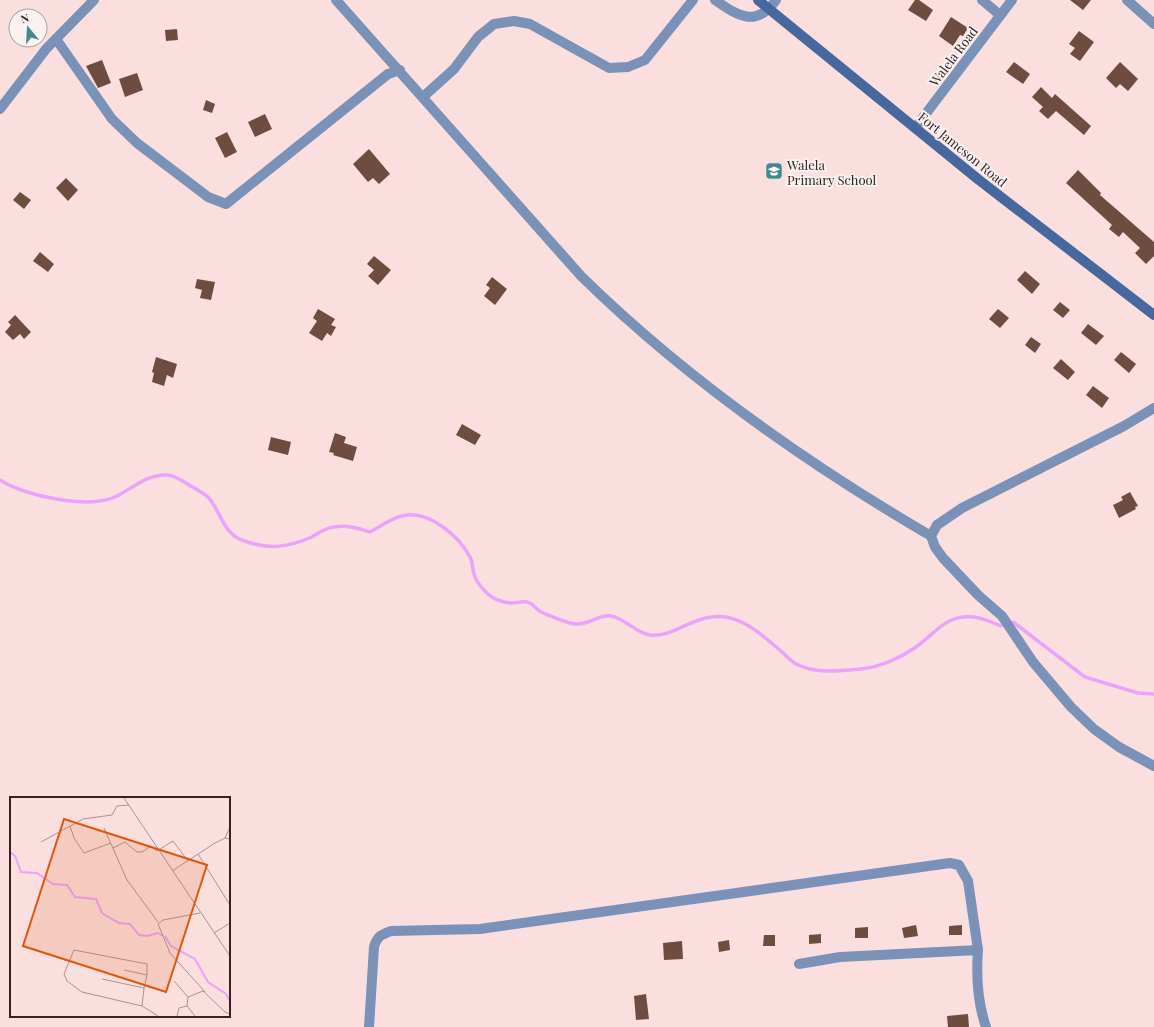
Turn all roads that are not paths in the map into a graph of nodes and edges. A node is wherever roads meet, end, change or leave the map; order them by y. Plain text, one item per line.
1 (94, 0) edge
2 (336, 0) edge
3 (693, 0) edge
4 (715, 0) edge
5 (758, 0) edge
6 (776, 0) edge
7 (982, 0) edge
8 (1012, 0) edge
9 (1127, 0) edge
10 (770, 9) junction
11 (1000, 14) junction
12 (1154, 24) edge
13 (56, 39) junction
14 (400, 70) junction
15 (423, 97) junction
16 (0, 110) edge
17 (915, 128) junction
18 (1154, 315) edge
19 (1154, 408) edge
20 (931, 536) junction
21 (1154, 766) edge
22 (978, 950) junction
23 (799, 964) dead end
24 (369, 1027) edge
25 (986, 1027) edge

1 - 13 street
2 - 14 street
3 - 15 street
4 - 10 street
5 - 10 street, Fort Jameson Road
6 - 10 street
7 - 11 street
8 - 11 street, Walela Road
9 - 12 street
10 - 17 street, Fort Jameson Road
11 - 17 street, Walela Road
13 - 14 street
13 - 16 street
14 - 15 street
15 - 20 street
17 - 18 street, Fort Jameson Road
19 - 20 street
20 - 21 street
22 - 23 street
22 - 24 street
22 - 25 street

